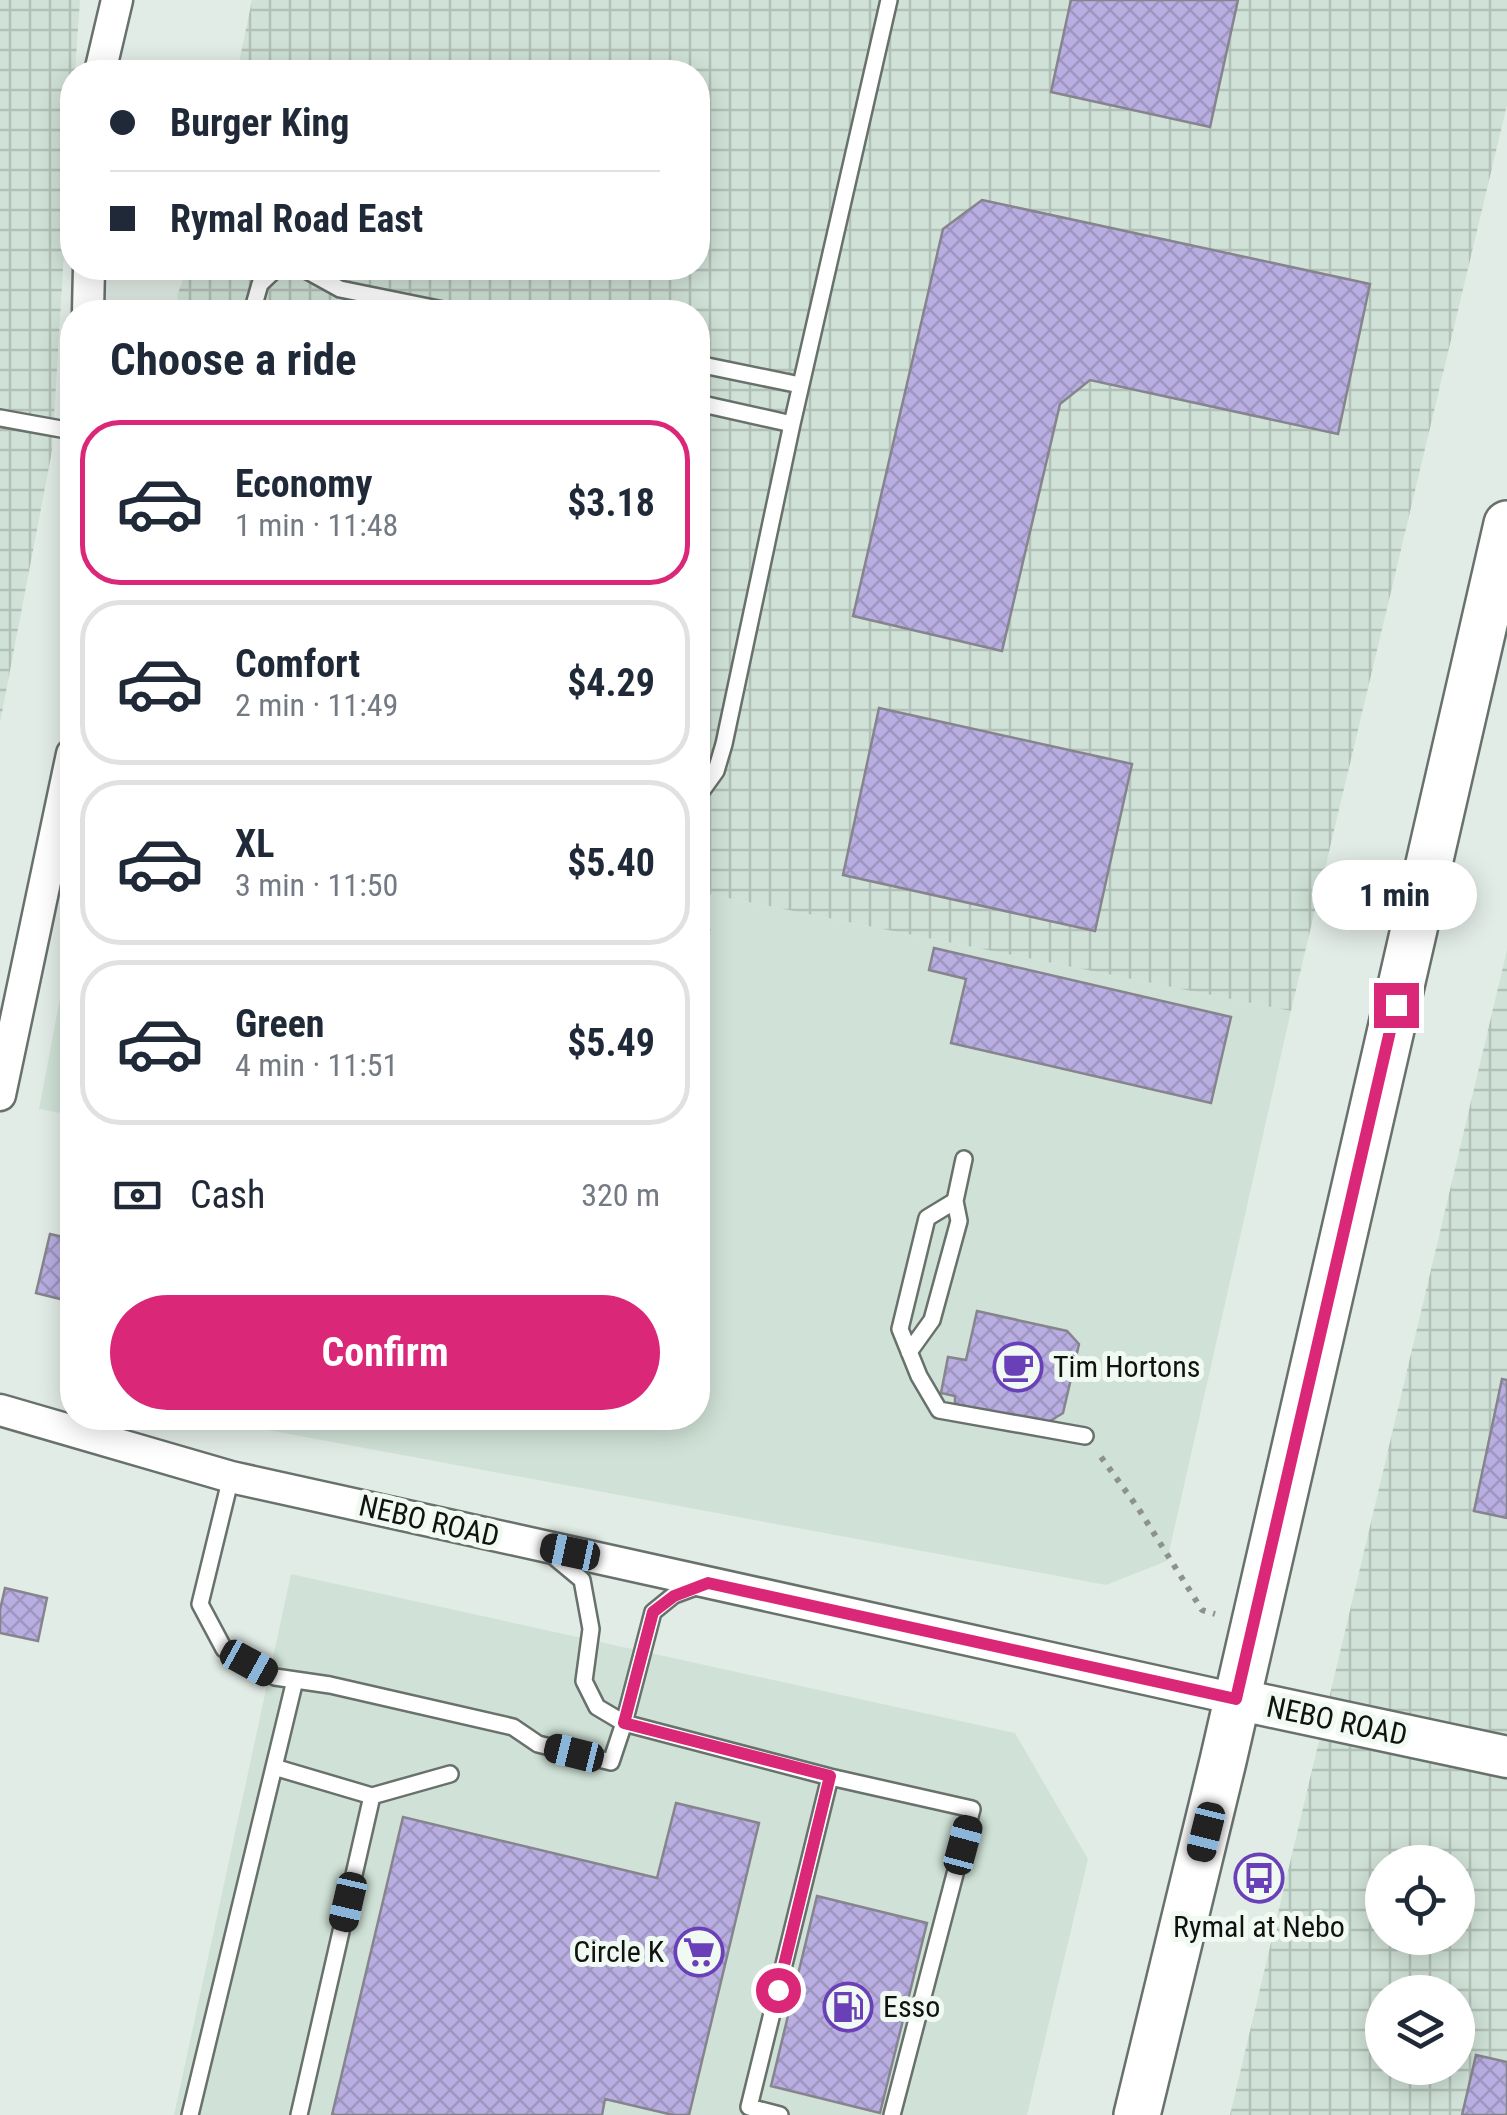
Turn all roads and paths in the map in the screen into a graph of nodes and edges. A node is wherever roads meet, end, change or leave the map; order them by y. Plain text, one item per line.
1 (118, 0) edge
2 (889, 0) edge
3 (103, 60) edge
4 (324, 280) edge
5 (394, 300) edge
6 (710, 366) edge
7 (800, 385) junction
8 (710, 405) edge
9 (0, 418) edge
10 (792, 424) junction
11 (60, 429) edge
12 (1507, 524) edge
13 (710, 780) edge
14 (60, 811) edge
15 (0, 1094) edge
16 (964, 1158) dead end
17 (955, 1201) junction
18 (909, 1352) junction
19 (0, 1410) edge
20 (60, 1427) edge
21 (70, 1430) edge
22 (1085, 1436) joint
23 (230, 1476) junction
24 (542, 1546) junction
25 (708, 1583) junction
26 (1253, 1625) junction
27 (295, 1680) junction
28 (1236, 1699) junction
29 (624, 1723) junction
30 (1507, 1757) edge
31 (274, 1767) junction
32 (450, 1774) dead end
33 (830, 1776) junction
34 (372, 1796) junction
35 (748, 2111) edge
36 (190, 2115) edge
37 (299, 2115) edge
38 (780, 2115) edge
39 (892, 2115) edge
40 (1137, 2115) edge

1 - 3 street
2 - 7 lane
4 - 5 lane
6 - 7 lane
7 - 10 lane
8 - 10 lane
9 - 11 lane
10 - 13 lane
12 - 26 main road
14 - 15 street
16 - 17 lane
17 - 18 lane
17 - 18 lane
18 - 22 lane
19 - 20 street, NEBO ROAD
21 - 23 street, NEBO ROAD
22 - 26 path
23 - 24 street, NEBO ROAD
23 - 27 lane
24 - 25 street, NEBO ROAD
24 - 29 lane
25 - 28 street, NEBO ROAD
25 - 29 lane
26 - 28 main road
27 - 29 lane
27 - 31 lane
28 - 30 street, NEBO ROAD
28 - 40 main road
29 - 33 lane
31 - 34 lane
31 - 36 lane
32 - 34 lane
33 - 35 lane
33 - 39 lane
34 - 37 lane
35 - 38 lane

